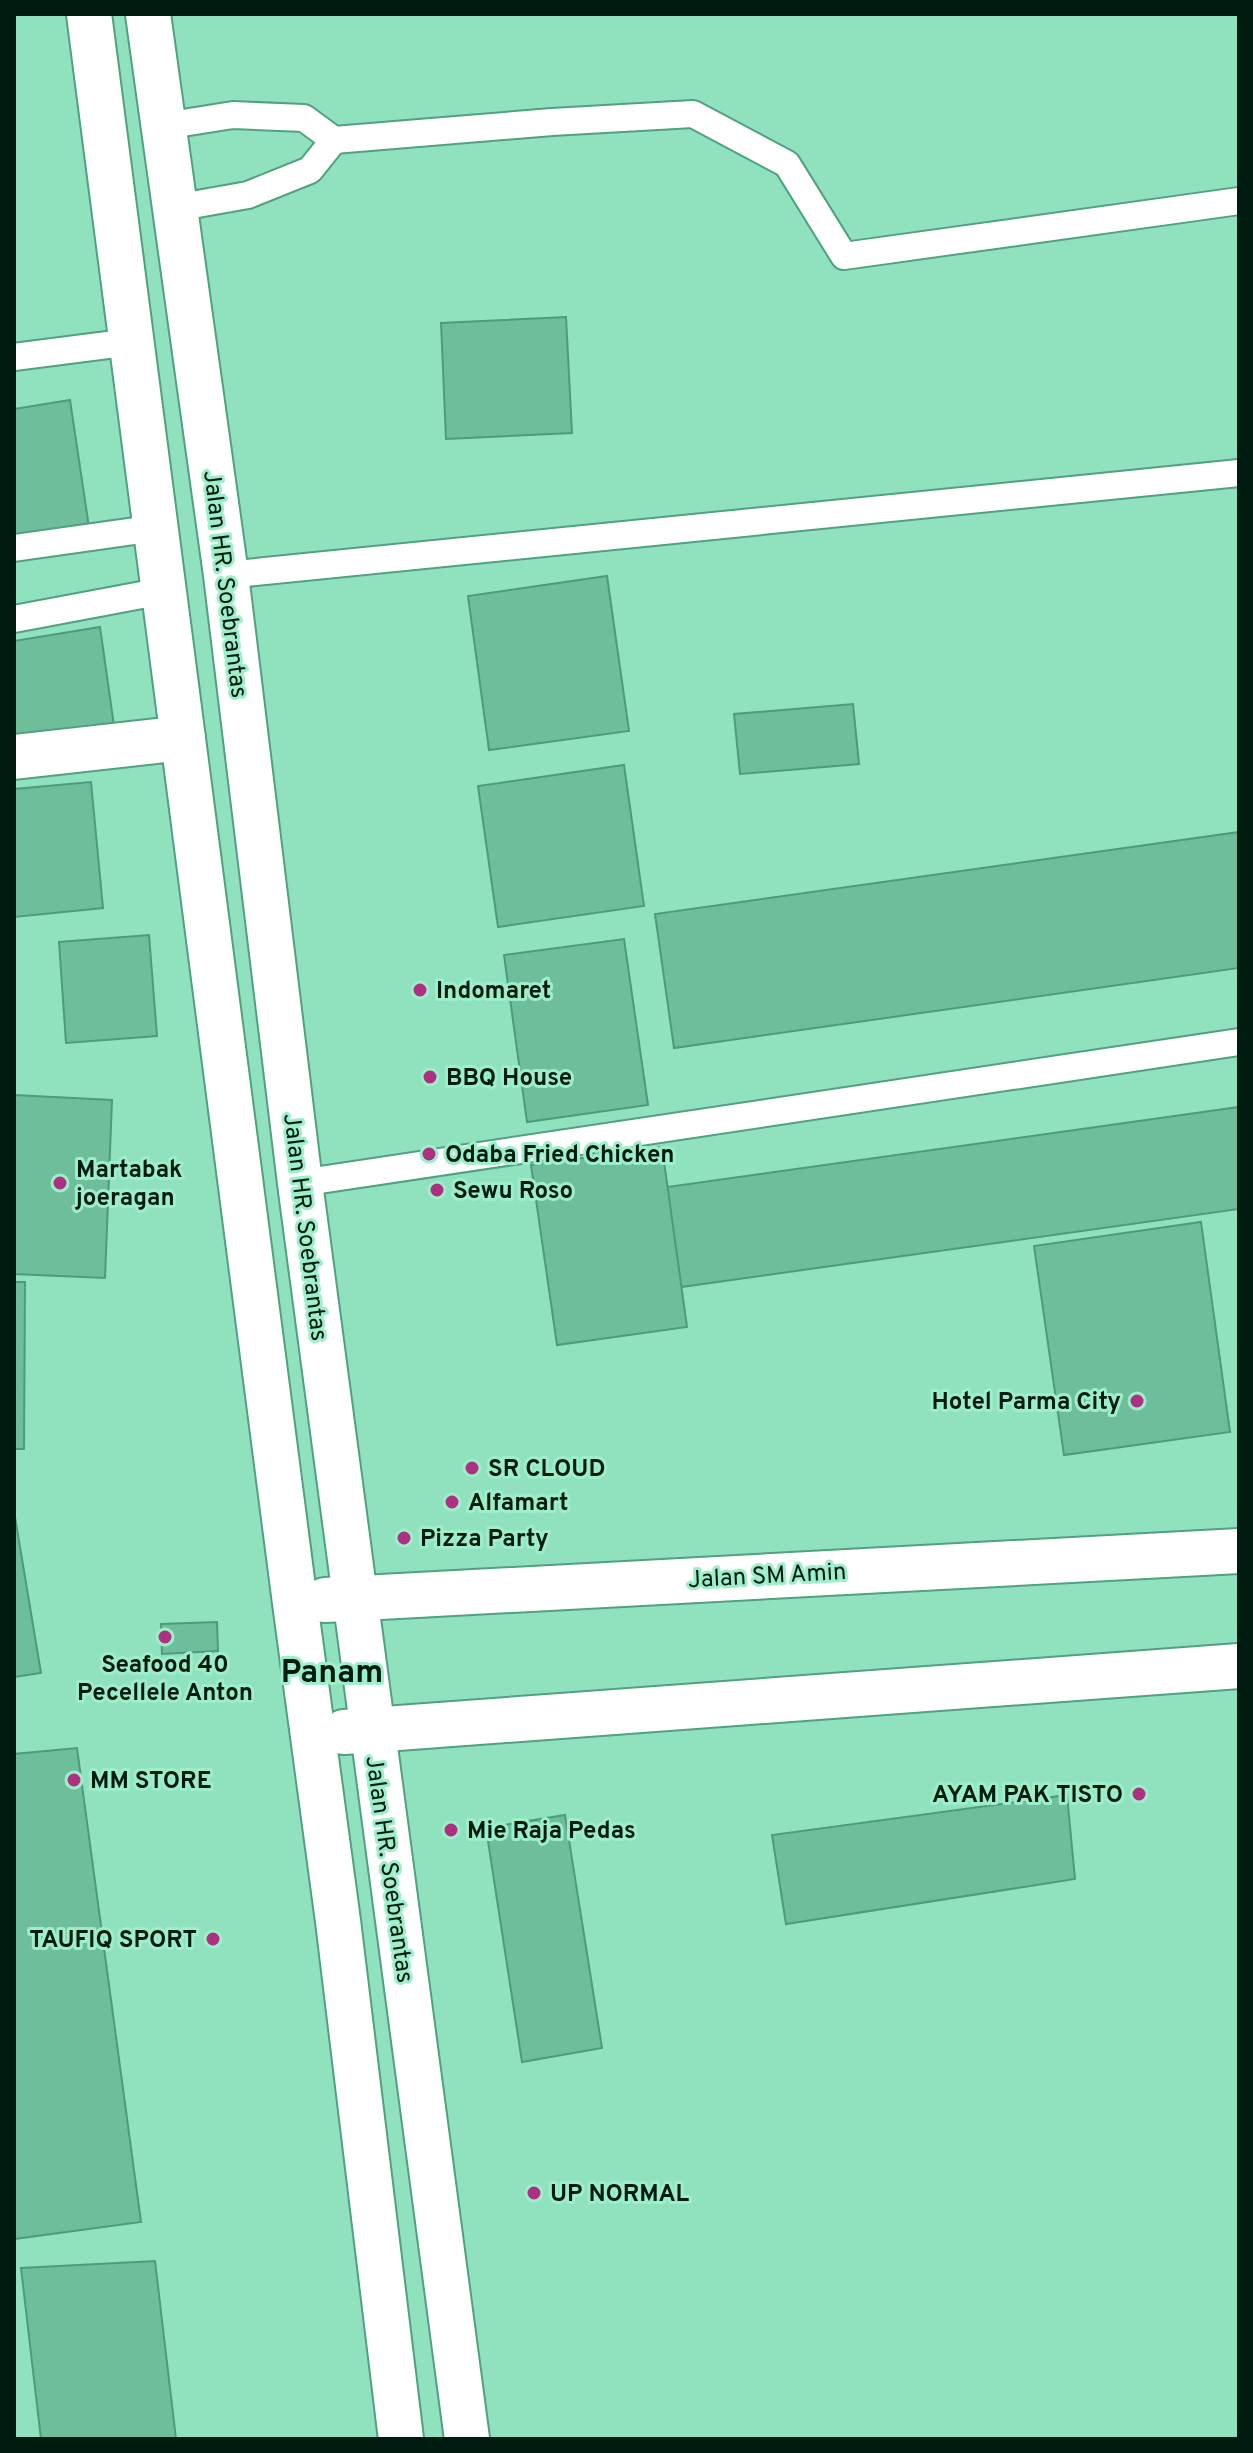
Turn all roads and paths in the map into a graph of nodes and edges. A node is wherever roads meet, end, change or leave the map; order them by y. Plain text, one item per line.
1 (89, 14) edge
2 (148, 14) edge
3 (164, 126) junction
4 (334, 140) junction
5 (1239, 201) edge
6 (175, 208) junction
7 (131, 342) junction
8 (14, 357) edge
9 (1239, 473) edge
10 (156, 528) junction
11 (14, 548) edge
12 (226, 575) junction
13 (163, 591) junction
14 (14, 619) edge
15 (183, 738) junction
16 (14, 757) edge
17 (1239, 1042) edge
18 (300, 1183) junction
19 (1239, 1551) edge
20 (354, 1596) junction
21 (295, 1603) junction
22 (1239, 1666) edge
23 (371, 1728) junction
24 (314, 1736) junction
25 (401, 2439) edge
26 (467, 2439) edge

1 - 7 main road
2 - 3 main road, Jalan HR. Soebrantas
3 - 4 lane
3 - 6 main road, Jalan HR. Soebrantas
4 - 5 lane
4 - 6 lane
6 - 12 main road, Jalan HR. Soebrantas
7 - 8 lane
7 - 10 main road
9 - 12 lane
10 - 11 lane
10 - 13 main road
12 - 18 main road, Jalan HR. Soebrantas
13 - 14 lane
13 - 15 main road
15 - 16 main road
15 - 21 main road
17 - 18 lane
18 - 20 main road, Jalan HR. Soebrantas
19 - 20 main road, Jalan SM Amin
20 - 21 main road, Jalan SM Amin
20 - 23 main road, Jalan HR. Soebrantas
21 - 24 main road
22 - 23 main road
23 - 24 main road
23 - 26 main road, Jalan HR. Soebrantas
24 - 25 main road

